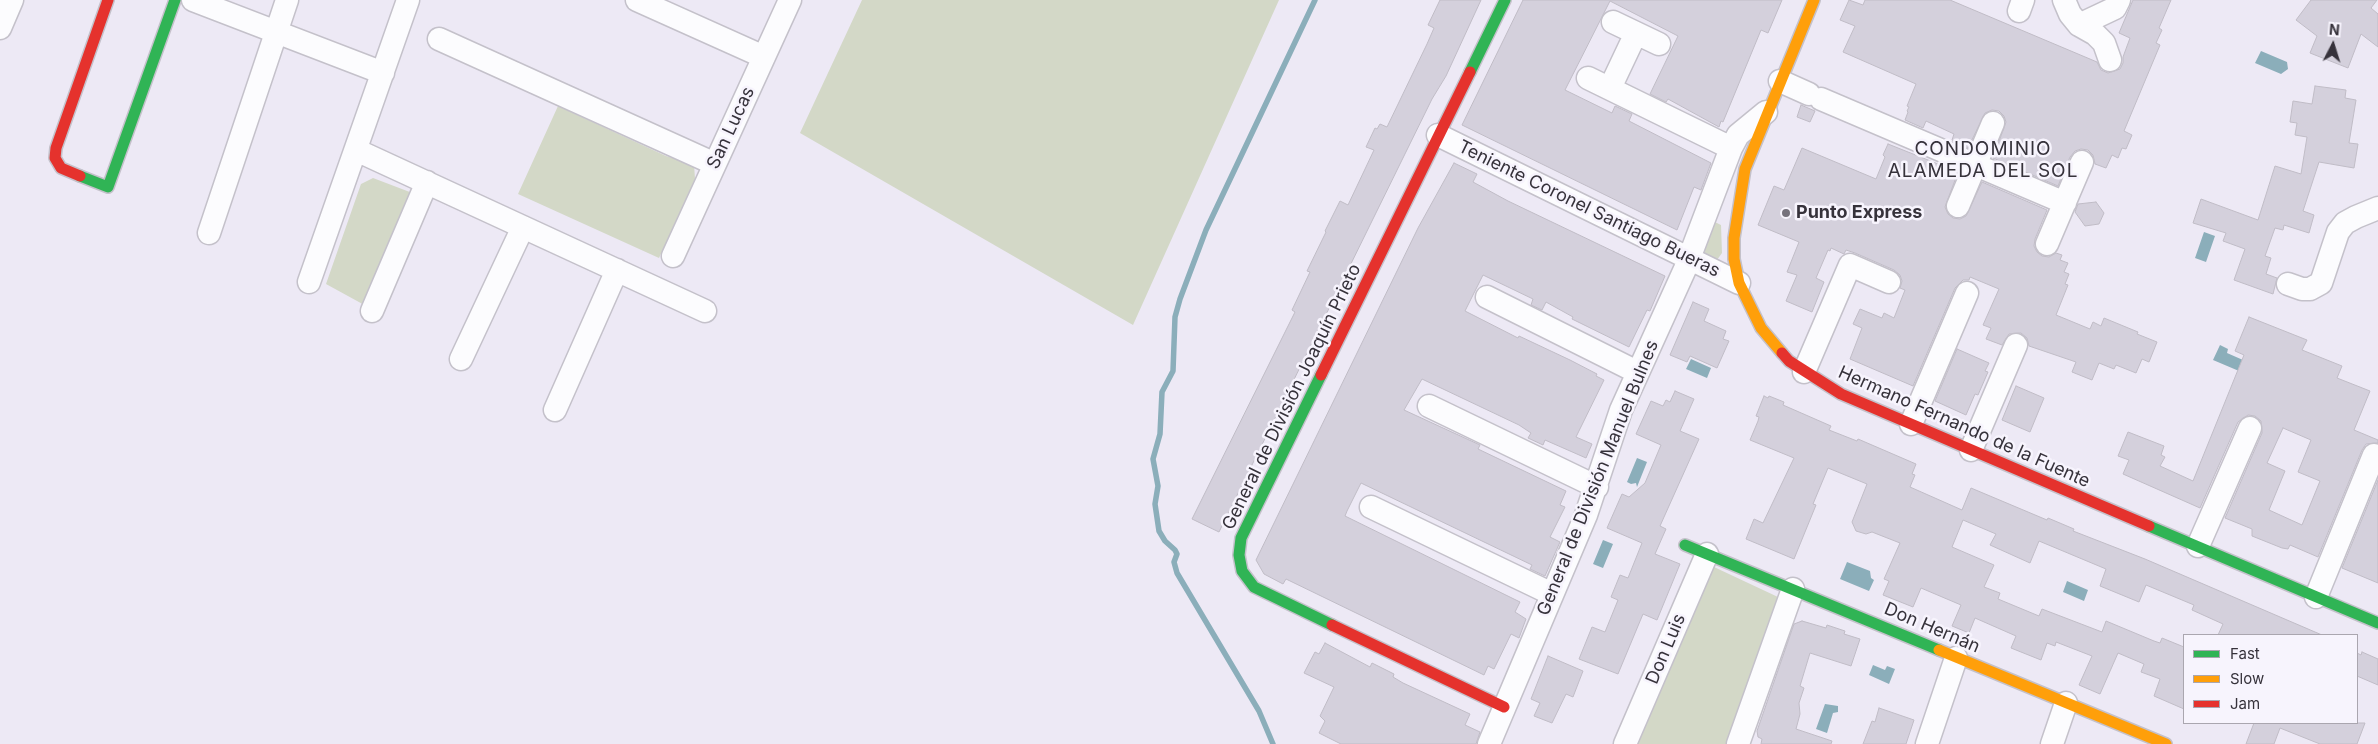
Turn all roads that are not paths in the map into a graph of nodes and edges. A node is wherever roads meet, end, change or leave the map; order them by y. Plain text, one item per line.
1 (12, 0) edge
2 (108, 0) edge
3 (175, 0) edge
4 (193, 0) edge
5 (287, 0) edge
6 (408, 0) edge
7 (637, 0) edge
8 (790, 0) edge
9 (1505, 0) edge
10 (1814, 0) edge
11 (2064, 0) edge
12 (2118, 0) edge
13 (1613, 22) dead end
14 (2079, 25) junction
15 (0, 28) edge
16 (276, 32) junction
17 (1636, 33) junction
18 (438, 39) dead end
19 (1660, 44) dead end
20 (764, 57) junction
21 (2110, 60) dead end
22 (383, 73) junction
23 (1588, 78) dead end
24 (1780, 81) junction
25 (1610, 88) junction
26 (1766, 112) junction
27 (1993, 123) dead end
28 (1438, 135) junction
29 (1731, 148) junction
30 (356, 150) junction
31 (2082, 162) dead end
32 (715, 164) junction
33 (1975, 165) junction
34 (426, 182) junction
35 (2065, 203) junction
36 (1958, 206) dead end
37 (2378, 208) edge
38 (523, 227) junction
39 (209, 233) dead end
40 (2047, 244) dead end
41 (673, 256) dead end
42 (1689, 258) junction
43 (617, 270) junction
44 (309, 282) dead end
45 (1889, 282) dead end
46 (1739, 283) junction
47 (2288, 284) dead end
48 (1967, 293) dead end
49 (1487, 297) dead end
50 (372, 311) dead end
51 (705, 311) dead end
52 (2016, 345) dead end
53 (461, 358) dead end
54 (1637, 372) junction
55 (1804, 372) junction
56 (1430, 406) dead end
57 (555, 410) dead end
58 (1911, 424) junction
59 (2250, 428) dead end
60 (1971, 450) junction
61 (2374, 455) dead end
62 (1597, 487) junction
63 (1371, 507) dead end
64 (1685, 545) dead end
65 (2198, 546) junction
66 (1707, 554) junction
67 (1793, 589) junction
68 (1552, 594) junction
69 (2316, 597) junction
70 (2378, 623) edge
71 (1956, 658) junction
72 (2066, 703) junction
73 (1504, 708) junction
74 (1489, 744) edge
75 (1625, 744) edge
76 (1738, 744) edge
77 (1927, 744) edge
78 (2052, 744) edge
79 (2166, 744) edge

1 - 15 street
2 - 3 street
4 - 16 street
5 - 16 street
6 - 22 street
7 - 20 street
8 - 20 street, San Lucas
9 - 28 street, General de División Joaquín Prieto
10 - 24 street, Hermano Fernando de la Fuente
11 - 14 street
12 - 14 street
13 - 17 street
14 - 21 street
16 - 22 street
16 - 39 street
17 - 19 street
17 - 25 street
18 - 32 street
20 - 32 street, San Lucas
22 - 30 street
23 - 25 street
24 - 26 street, Hermano Fernando de la Fuente
24 - 33 street
25 - 29 street
26 - 29 street, General de División Manuel Bulnes
26 - 46 street, Hermano Fernando de la Fuente
27 - 33 street
28 - 42 street, Teniente Coronel Santiago Bueras
28 - 73 street, General de División Joaquín Prieto
29 - 42 street, General de División Manuel Bulnes
30 - 34 street
30 - 44 street
31 - 35 street
32 - 41 street, San Lucas
33 - 35 street
33 - 36 street
34 - 38 street
34 - 50 street
35 - 40 street
37 - 47 street
38 - 43 street
38 - 53 street
42 - 46 street, Teniente Coronel Santiago Bueras
42 - 54 street, General de División Manuel Bulnes
43 - 51 street
43 - 57 street
45 - 55 street
46 - 55 street, Hermano Fernando de la Fuente
48 - 58 street
49 - 54 street
52 - 60 street
54 - 62 street, General de División Manuel Bulnes
55 - 58 street, Hermano Fernando de la Fuente
56 - 62 street
58 - 60 street, Hermano Fernando de la Fuente
59 - 65 street
60 - 65 street, Hermano Fernando de la Fuente
61 - 69 street
62 - 68 street, General de División Manuel Bulnes
63 - 68 street
64 - 66 street, Don Hernán
65 - 69 street, Hermano Fernando de la Fuente
66 - 67 street, Don Hernán
66 - 75 street, Don Luis
67 - 71 street, Don Hernán
67 - 76 street
68 - 73 street, General de División Manuel Bulnes
69 - 70 street, Hermano Fernando de la Fuente
71 - 72 street, Don Hernán
71 - 77 street
72 - 78 street
72 - 79 street, Don Hernán
73 - 74 street, General de División Manuel Bulnes

